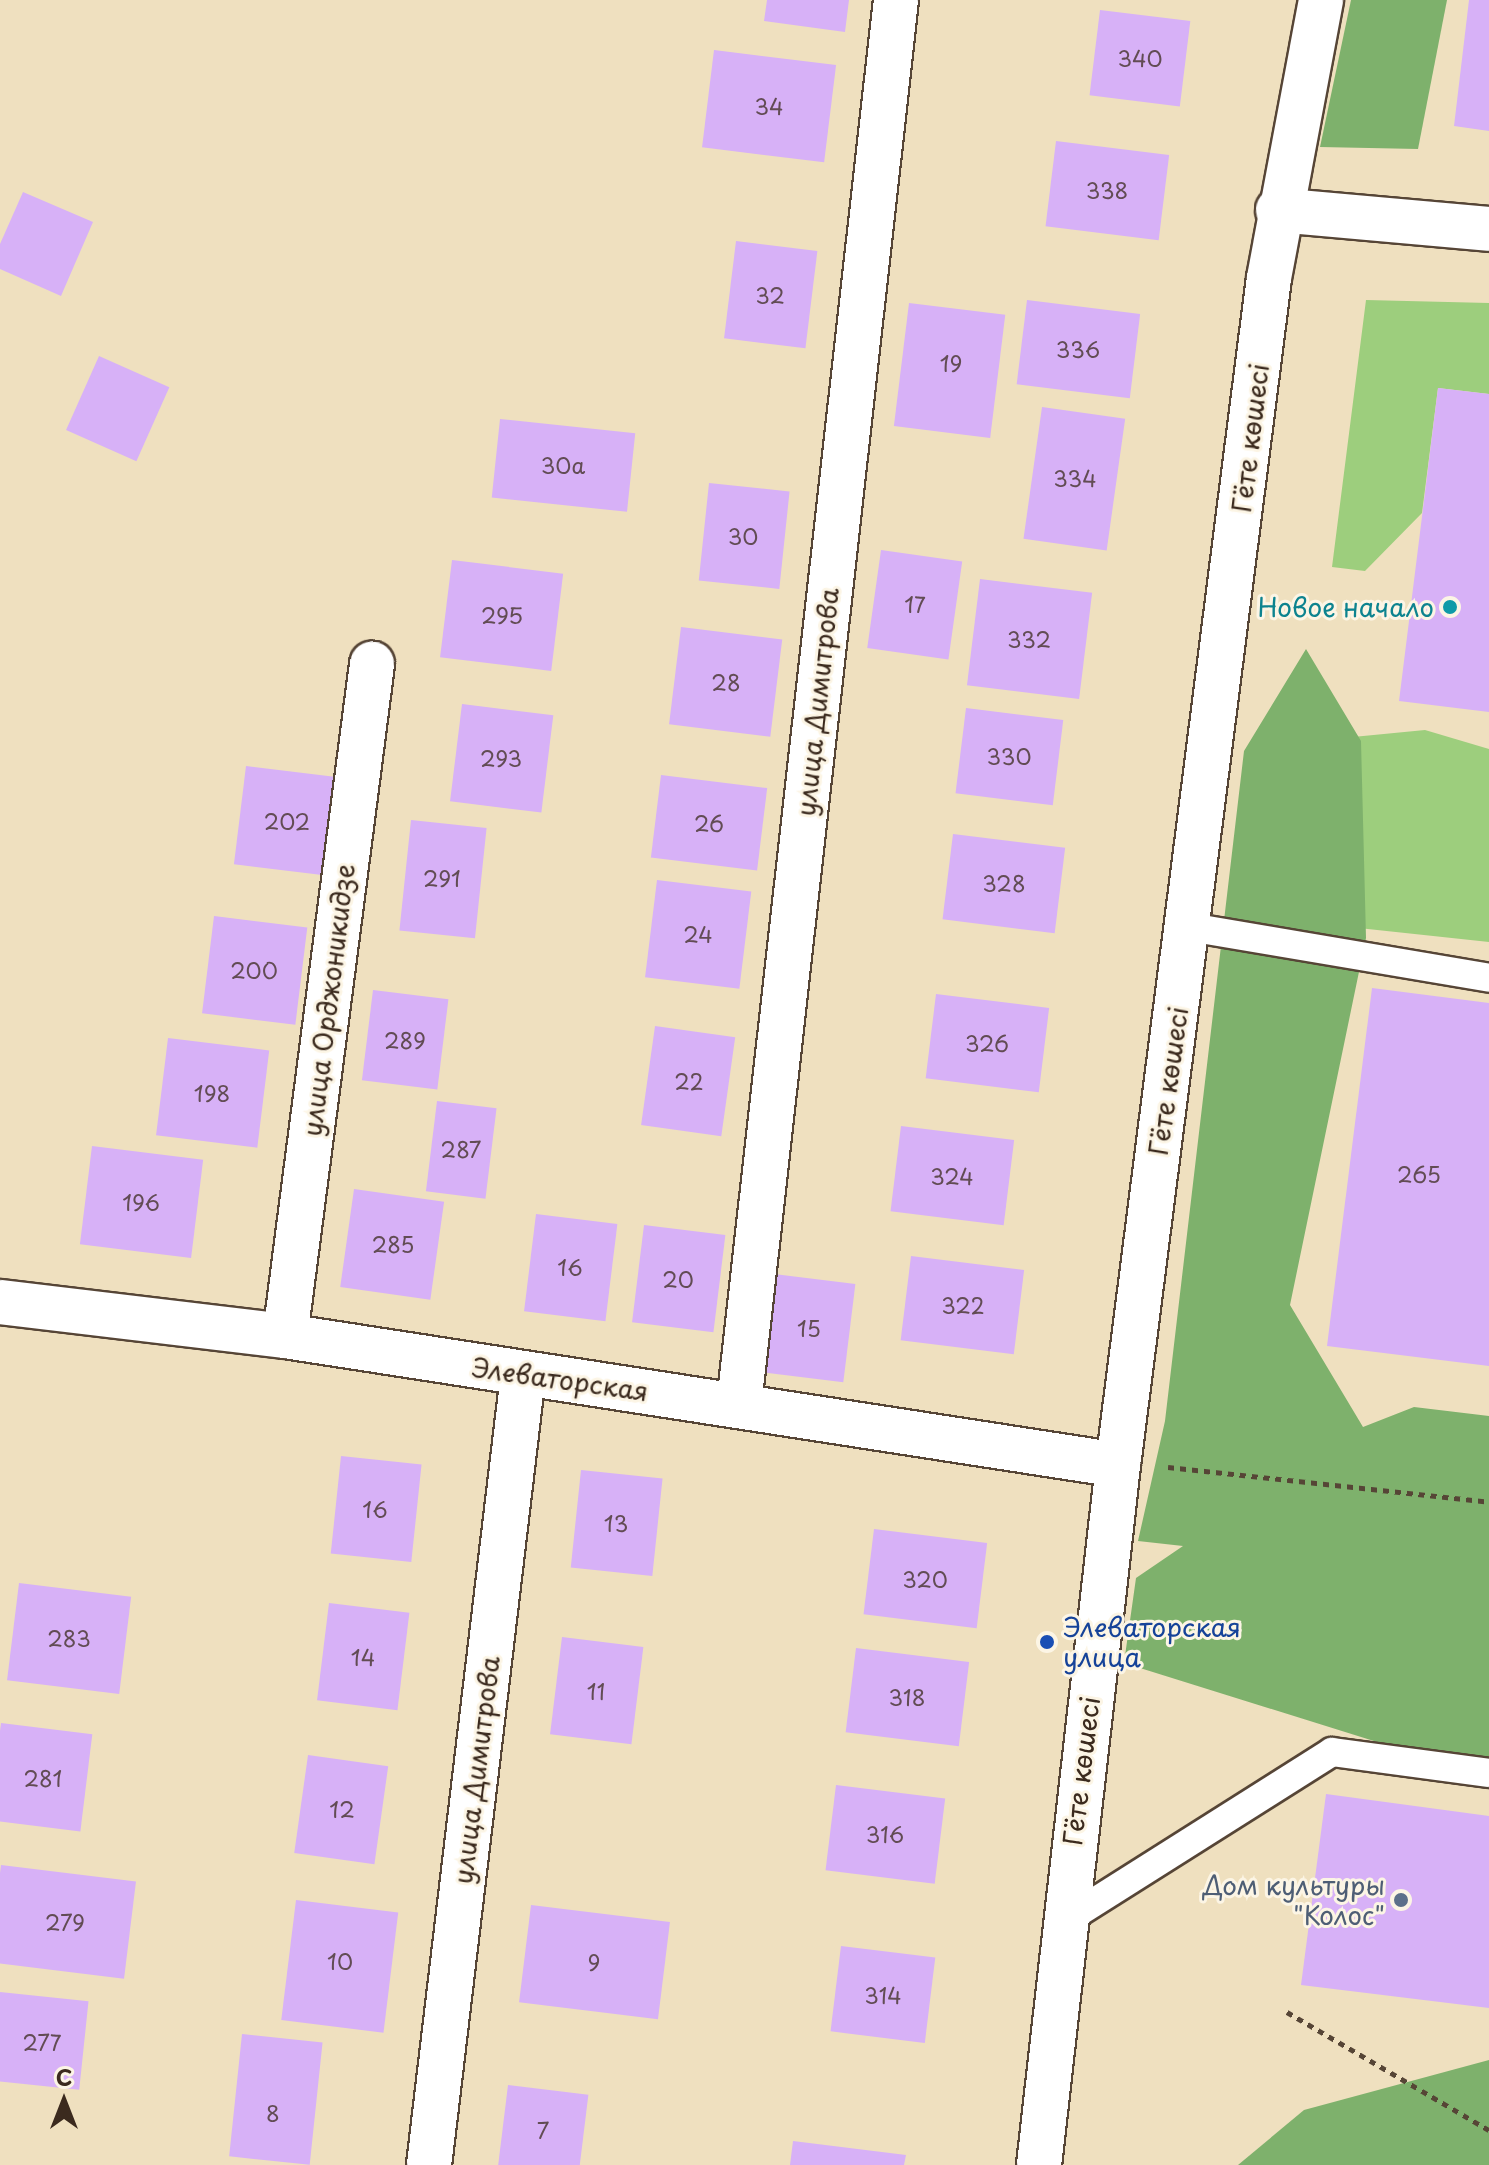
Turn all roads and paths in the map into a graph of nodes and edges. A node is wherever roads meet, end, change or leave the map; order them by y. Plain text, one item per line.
1 (896, 0) edge
2 (1321, 0) edge
3 (1278, 210) junction
4 (1489, 229) edge
5 (372, 664) dead end
6 (1189, 927) junction
7 (1489, 978) edge
8 (0, 1302) edge
9 (285, 1336) junction
10 (523, 1375) junction
11 (739, 1404) junction
12 (1118, 1465) junction
13 (1489, 1502) edge
14 (1489, 1773) edge
15 (1063, 1922) junction
16 (1287, 2012) dead end
17 (1489, 2130) edge
18 (429, 2165) edge
19 (1039, 2165) edge

1 - 11 street, улица Димитрова
2 - 3 street, Гёте көшесі
3 - 4 street
3 - 6 street, Гёте көшесі
5 - 9 street, улица Орджоникидзе
6 - 7 lane
6 - 12 street, Гёте көшесі
8 - 9 street, Элеваторская
9 - 10 street, Элеваторская
10 - 11 street, Элеваторская
10 - 18 street, улица Димитрова
11 - 12 street, Элеваторская
12 - 13 path
12 - 15 street, Гёте көшесі
14 - 15 lane
15 - 19 street, Гёте көшесі
16 - 17 path

